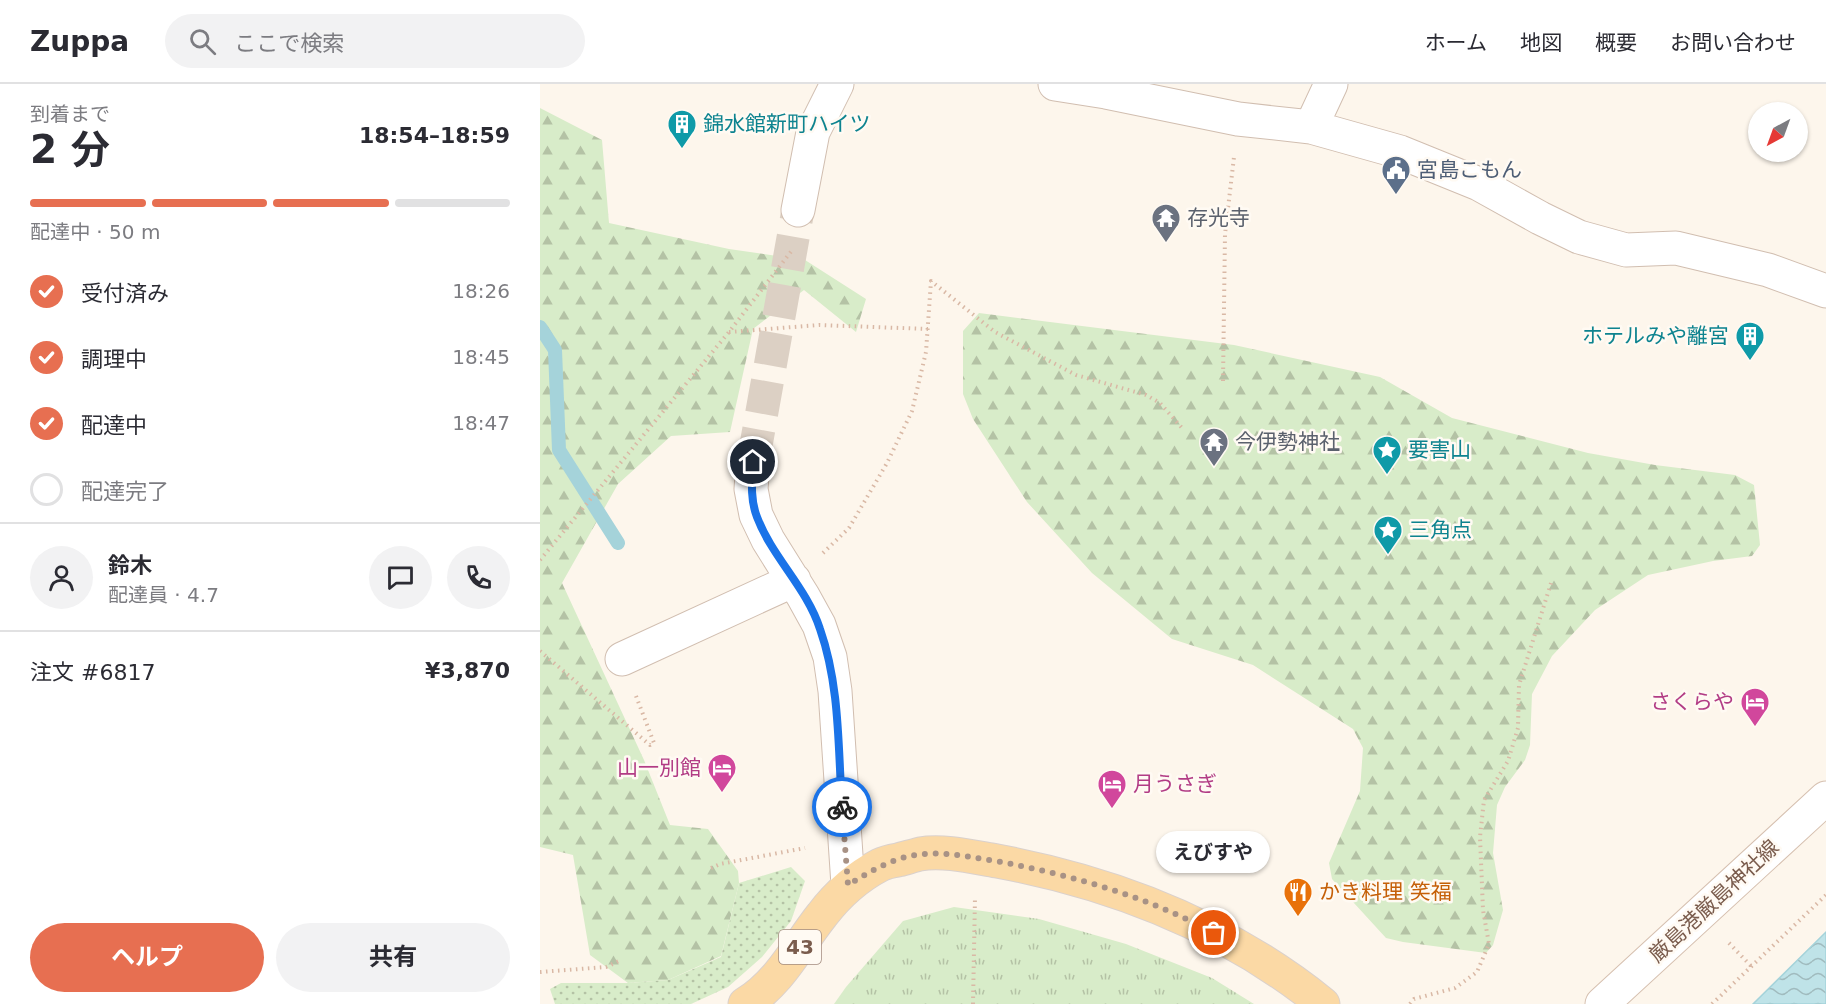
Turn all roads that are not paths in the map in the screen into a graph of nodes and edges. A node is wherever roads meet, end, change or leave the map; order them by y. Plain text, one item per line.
1 (837, 84) edge
2 (1055, 84) edge
3 (1331, 84) edge
4 (1311, 127) junction
5 (798, 210) tunnel mouth
6 (1826, 291) edge
7 (753, 462) tunnel mouth
8 (794, 580) junction
9 (622, 659) dead end
10 (1826, 798) edge
11 (848, 885) junction
12 (745, 1004) edge
13 (1323, 1004) edge
14 (1602, 1004) edge

1 - 5 street
2 - 4 street
3 - 4 street
4 - 6 street
7 - 8 street
8 - 9 street
8 - 11 street
10 - 14 street, 厳島港厳島神社線
11 - 12 main road, 43
11 - 13 main road, 43

